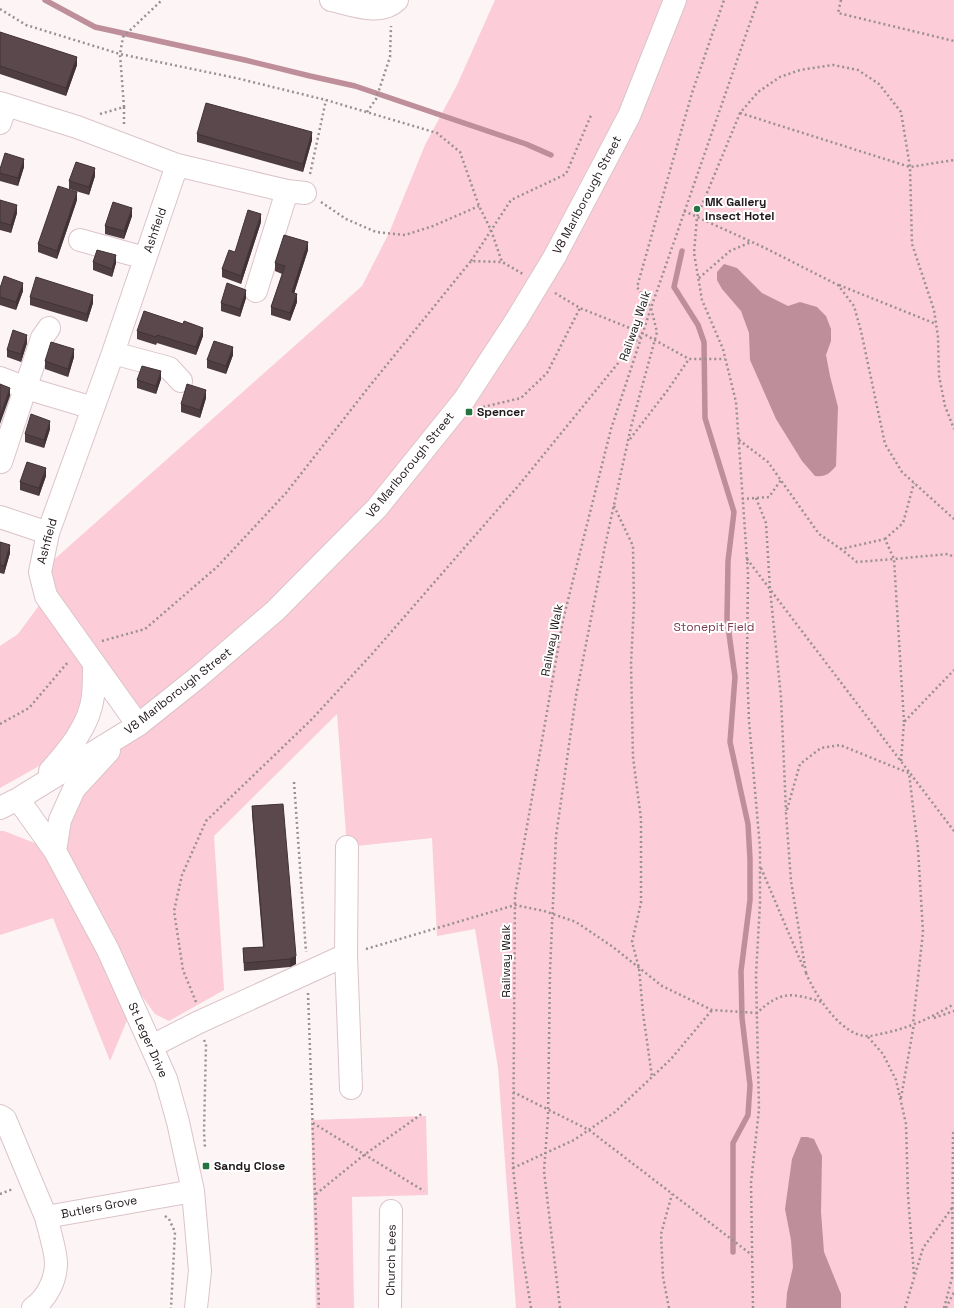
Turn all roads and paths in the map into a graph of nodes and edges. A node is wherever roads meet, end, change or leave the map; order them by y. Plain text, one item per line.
1 (162, 0) edge
2 (331, 0) edge
3 (675, 0) edge
4 (724, 0) edge
5 (758, 0) edge
6 (841, 0) edge
7 (395, 3) edge
8 (0, 9) edge
9 (954, 41) edge
10 (120, 54) junction
11 (326, 100) junction
12 (124, 107) dead end
13 (2, 110) edge
14 (367, 112) junction
15 (592, 113) dead end
16 (740, 113) junction
17 (954, 160) edge
18 (177, 165) junction
19 (910, 167) junction
20 (296, 192) junction
21 (479, 206) junction
22 (684, 211) junction
23 (697, 217) junction
24 (491, 230) junction
25 (88, 238) dead end
26 (751, 242) junction
27 (145, 258) junction
28 (471, 261) junction
29 (502, 262) junction
30 (529, 278) dead end
31 (699, 278) junction
32 (838, 285) junction
33 (548, 290) dead end
34 (256, 291) dead end
35 (580, 308) junction
36 (651, 308) junction
37 (936, 324) junction
38 (40, 333) dead end
39 (642, 333) junction
40 (655, 341) junction
41 (112, 353) junction
42 (689, 359) junction
43 (725, 359) junction
44 (0, 378) edge
45 (181, 381) dead end
46 (26, 388) junction
47 (464, 400) junction
48 (93, 408) junction
49 (954, 429) edge
50 (739, 439) junction
51 (628, 441) junction
52 (1, 462) dead end
53 (780, 480) junction
54 (914, 483) junction
55 (756, 498) junction
56 (742, 499) junction
57 (614, 506) junction
58 (0, 518) edge
59 (954, 519) edge
60 (48, 533) junction
61 (886, 539) junction
62 (841, 549) junction
63 (954, 557) edge
64 (747, 559) junction
65 (894, 559) junction
66 (770, 589) junction
67 (82, 646) junction
68 (94, 665) junction
69 (954, 670) edge
70 (904, 722) junction
71 (0, 724) edge
72 (132, 729) junction
73 (901, 762) junction
74 (909, 773) junction
75 (294, 782) dead end
76 (18, 799) edge
77 (786, 813) junction
78 (954, 831) edge
79 (347, 847) dead end
80 (55, 851) junction
81 (760, 867) junction
82 (515, 905) junction
83 (552, 914) junction
84 (346, 955) junction
85 (639, 968) junction
86 (307, 973) junction
87 (806, 973) junction
88 (822, 1002) junction
89 (954, 1004) edge
90 (712, 1010) junction
91 (954, 1011) edge
92 (757, 1013) junction
93 (197, 1023) junction
94 (913, 1024) junction
95 (867, 1036) junction
96 (152, 1046) junction
97 (652, 1077) junction
98 (351, 1088) dead end
99 (513, 1092) junction
100 (901, 1101) junction
101 (548, 1109) junction
102 (423, 1113) dead end
103 (0, 1116) edge
104 (313, 1123) junction
105 (589, 1130) junction
106 (954, 1130) edge
107 (206, 1153) dead end
108 (546, 1153) junction
109 (364, 1155) junction
110 (513, 1168) junction
111 (193, 1191) junction
112 (424, 1191) dead end
113 (315, 1194) junction
114 (672, 1194) junction
115 (144, 1199) junction
116 (952, 1207) junction
117 (391, 1211) dead end
118 (46, 1217) junction
119 (752, 1256) junction
120 (914, 1275) junction
121 (954, 1292) edge
122 (36, 1307) edge
123 (171, 1308) edge
124 (196, 1308) edge
125 (319, 1308) edge
126 (390, 1308) edge
127 (531, 1308) edge
128 (560, 1308) edge
129 (669, 1308) edge
130 (753, 1308) edge
131 (905, 1308) edge
132 (945, 1308) edge

1 - 10 path
2 - 7 street
3 - 47 street, V8 Marlborough Street, bridge
4 - 36 path
5 - 22 path, Railway Walk
6 - 9 path
7 - 14 path
8 - 10 path
10 - 11 path
10 - 12 path
11 - 14 path
11 - 20 path
13 - 18 street
14 - 21 path
15 - 24 path
16 - 19 path
16 - 19 path
16 - 23 path
17 - 19 path
18 - 20 street
18 - 27 street, Ashfield
19 - 37 path
20 - 21 path
20 - 34 street
21 - 24 path
22 - 23 path
22 - 36 path, Railway Walk
23 - 26 path
23 - 31 path
24 - 28 path
24 - 29 path
25 - 27 street
26 - 31 path
26 - 32 path
27 - 41 street, Ashfield
28 - 29 path
28 - 67 path
29 - 30 path
31 - 43 path
32 - 37 path
32 - 54 path
33 - 35 path
35 - 39 path
35 - 47 path
36 - 39 path, Railway Walk
36 - 40 path
37 - 49 path
38 - 46 street
39 - 40 path
39 - 82 path, Railway Walk
39 - 93 path
40 - 42 path
40 - 51 path
41 - 45 street
41 - 48 street, Ashfield
42 - 43 path
42 - 51 path
43 - 50 path
44 - 46 street
46 - 48 street
46 - 52 street
47 - 72 street, V8 Marlborough Street
48 - 60 street, Ashfield
50 - 53 path
50 - 56 path
51 - 57 path
53 - 55 path
53 - 62 path
54 - 59 path
54 - 61 path
55 - 56 path
55 - 66 path
56 - 64 path
57 - 83 path
57 - 85 path
58 - 60 street
60 - 67 street, Ashfield
61 - 62 path
61 - 65 path
62 - 65 path
63 - 65 path
64 - 66 path
64 - 81 path
65 - 70 path
66 - 73 path
66 - 77 path
67 - 68 street, Ashfield
67 - 71 path
68 - 72 street, Ashfield
68 - 76 street
69 - 70 path
70 - 73 path
72 - 76 street, V8 Marlborough Street
72 - 80 street
73 - 74 path
74 - 77 path
74 - 78 path
74 - 94 path
75 - 86 path
76 - 80 street, St Leger Drive
77 - 87 path
79 - 84 street
80 - 96 street, St Leger Drive
81 - 87 path
81 - 92 path
82 - 83 path
82 - 84 path
82 - 99 path, Railway Walk
83 - 85 path
83 - 101 path
84 - 86 street
84 - 98 street
85 - 90 path
85 - 97 path
86 - 93 street
86 - 104 path
87 - 88 path
88 - 92 path
88 - 95 path
89 - 94 path
90 - 92 path
90 - 97 path
91 - 94 path
92 - 119 path
93 - 96 street
93 - 107 path
94 - 95 path
94 - 100 path
95 - 100 path
96 - 111 street, St Leger Drive
97 - 105 path
99 - 101 path
99 - 110 path, Railway Walk
100 - 120 path
101 - 105 path
101 - 108 path
102 - 109 path
103 - 118 street, Butlers Grove
104 - 109 path
104 - 113 path
105 - 108 path
105 - 114 path
106 - 116 path
108 - 110 path
108 - 128 path
109 - 112 path
109 - 113 path
110 - 127 path, Railway Walk
111 - 115 street, Butlers Grove
111 - 124 street, St Leger Drive
113 - 125 path
114 - 119 path
114 - 129 path
115 - 118 street, Butlers Grove
115 - 123 path
116 - 120 path
116 - 132 path
117 - 126 street, Church Lees
118 - 122 street
119 - 130 path
120 - 131 path
121 - 132 path

